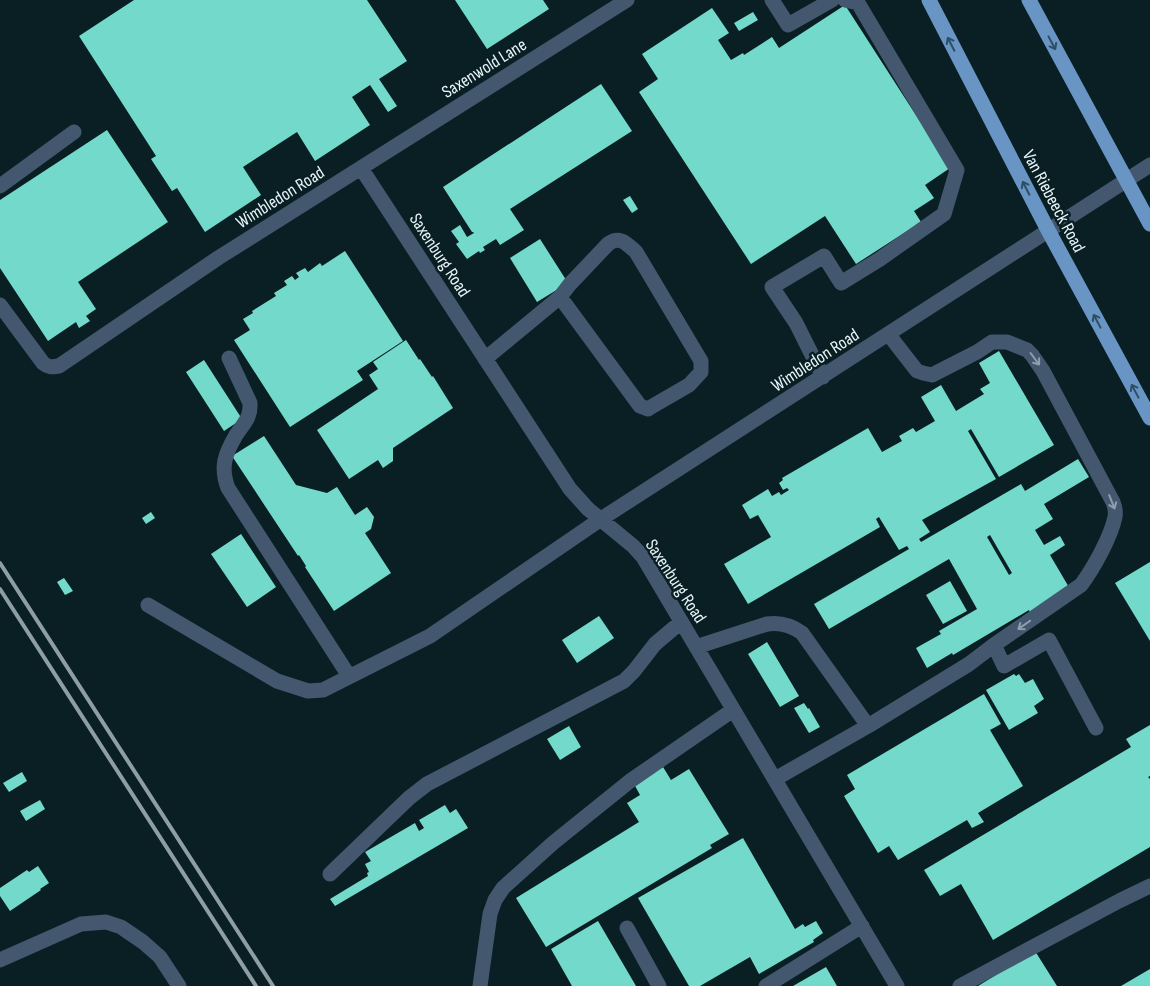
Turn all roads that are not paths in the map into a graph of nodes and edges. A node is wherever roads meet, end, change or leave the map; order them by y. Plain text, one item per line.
1 (627, 0) edge
2 (772, 0) edge
3 (832, 0) edge
4 (845, 0) edge
5 (929, 0) edge
6 (1029, 0) edge
7 (74, 132) dead end
8 (1150, 165) edge
9 (361, 168) junction
10 (1126, 181) junction
11 (0, 186) edge
12 (1150, 224) edge
13 (1049, 232) junction
14 (560, 297) junction
15 (0, 305) edge
16 (889, 334) junction
17 (230, 358) dead end
18 (485, 359) junction
19 (823, 377) junction
20 (1150, 418) edge
21 (601, 519) junction
22 (148, 605) dead end
23 (681, 622) junction
24 (994, 645) junction
25 (696, 647) junction
26 (349, 676) junction
27 (733, 710) junction
28 (868, 726) junction
29 (1096, 728) dead end
30 (775, 779) junction
31 (330, 874) dead end
32 (1150, 886) edge
33 (862, 926) junction
34 (627, 928) dead end
35 (0, 960) edge
36 (179, 986) edge
37 (480, 986) edge
38 (659, 986) edge
39 (766, 986) edge
40 (898, 986) edge
41 (960, 986) edge

1 - 9 street, Saxenwold Lane
2 - 3 street
4 - 19 street
13 -> 5 main road, Van Riebeeck Road
6 -> 10 main road
7 - 11 street
8 - 10 street, Wimbledon Road
9 - 15 street, Wimbledon Road
9 - 18 street, Saxenburg Road
10 - 12 main road
10 - 13 street, Wimbledon Road
13 - 16 street, Wimbledon Road
20 -> 13 main road, Van Riebeeck Road
14 - 14 street
14 - 18 street
16 - 19 street, Wimbledon Road
16 -> 24 street
17 - 26 street
18 - 21 street, Saxenburg Road
19 - 21 street, Wimbledon Road
21 - 23 street, Saxenburg Road
21 - 26 street, Wimbledon Road
22 - 26 street, Wimbledon Road
23 - 25 street, Saxenburg Road
23 - 31 street
24 - 28 street
24 - 29 street
25 - 27 street, Saxenburg Road
25 - 28 street
27 - 30 street, Saxenburg Road
27 - 37 street
28 - 30 street
30 - 33 street, Saxenburg Road
32 - 41 street
33 - 39 street
33 - 40 street, Saxenburg Road
34 - 38 street
35 - 36 street

